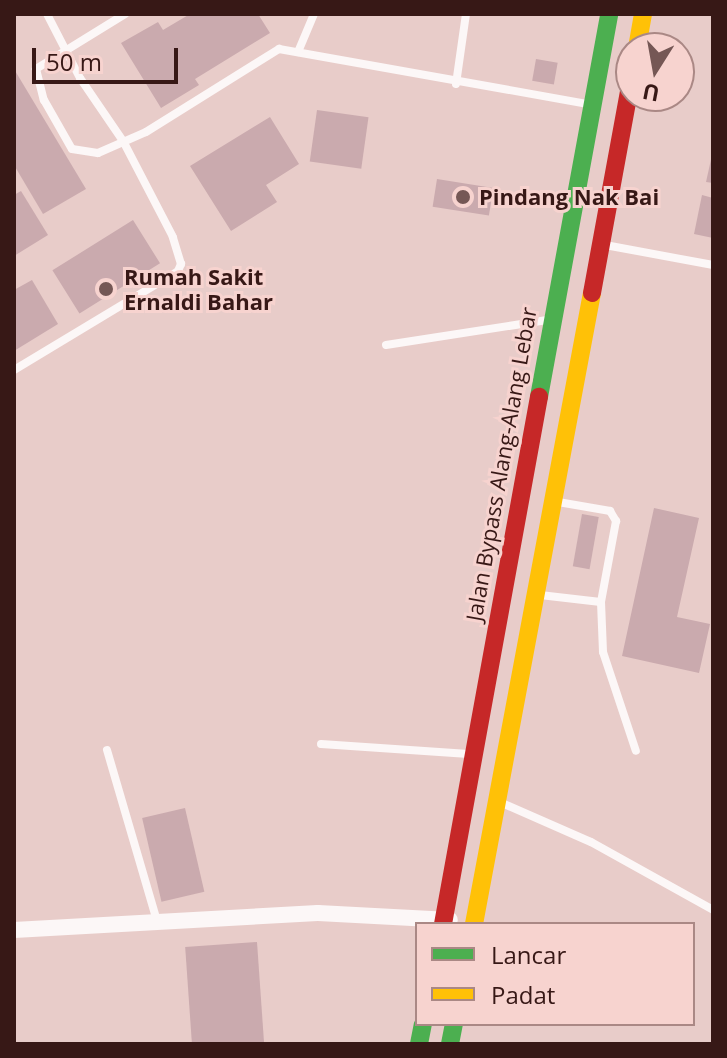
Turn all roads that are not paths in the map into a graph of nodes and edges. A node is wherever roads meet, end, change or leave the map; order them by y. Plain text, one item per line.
1 (47, 14) edge
2 (125, 14) edge
3 (314, 14) edge
4 (466, 14) edge
5 (609, 14) edge
6 (67, 52) junction
7 (298, 52) junction
8 (456, 84) junction
9 (593, 105) junction
10 (625, 112) edge
11 (123, 141) junction
12 (600, 244) junction
13 (713, 265) edge
14 (552, 319) junction
15 (386, 345) dead end
16 (14, 370) edge
17 (552, 501) junction
18 (536, 595) junction
19 (601, 602) junction
20 (321, 744) dead end
21 (107, 750) dead end
22 (636, 751) dead end
23 (473, 755) junction
24 (497, 801) junction
25 (713, 910) edge
26 (157, 921) junction
27 (443, 921) edge
28 (474, 922) edge
29 (14, 930) edge

1 - 6 lane
2 - 6 lane
3 - 7 lane
4 - 8 lane
5 - 9 highway, Jalan Bypass Alang-Alang Lebar
6 - 11 lane
6 - 11 lane
7 - 8 lane
7 - 11 lane
8 - 9 lane
9 - 14 highway, Jalan Bypass Alang-Alang Lebar
10 - 12 highway
11 - 16 lane
12 - 13 lane
12 - 17 highway
14 - 15 lane
14 - 23 highway, Jalan Bypass Alang-Alang Lebar
17 - 18 highway
17 - 19 lane
18 - 19 lane
18 - 24 highway
19 - 22 lane
20 - 23 lane
21 - 26 lane
23 - 27 highway, Jalan Bypass Alang-Alang Lebar
24 - 25 lane
24 - 28 highway
26 - 27 street
26 - 29 street

